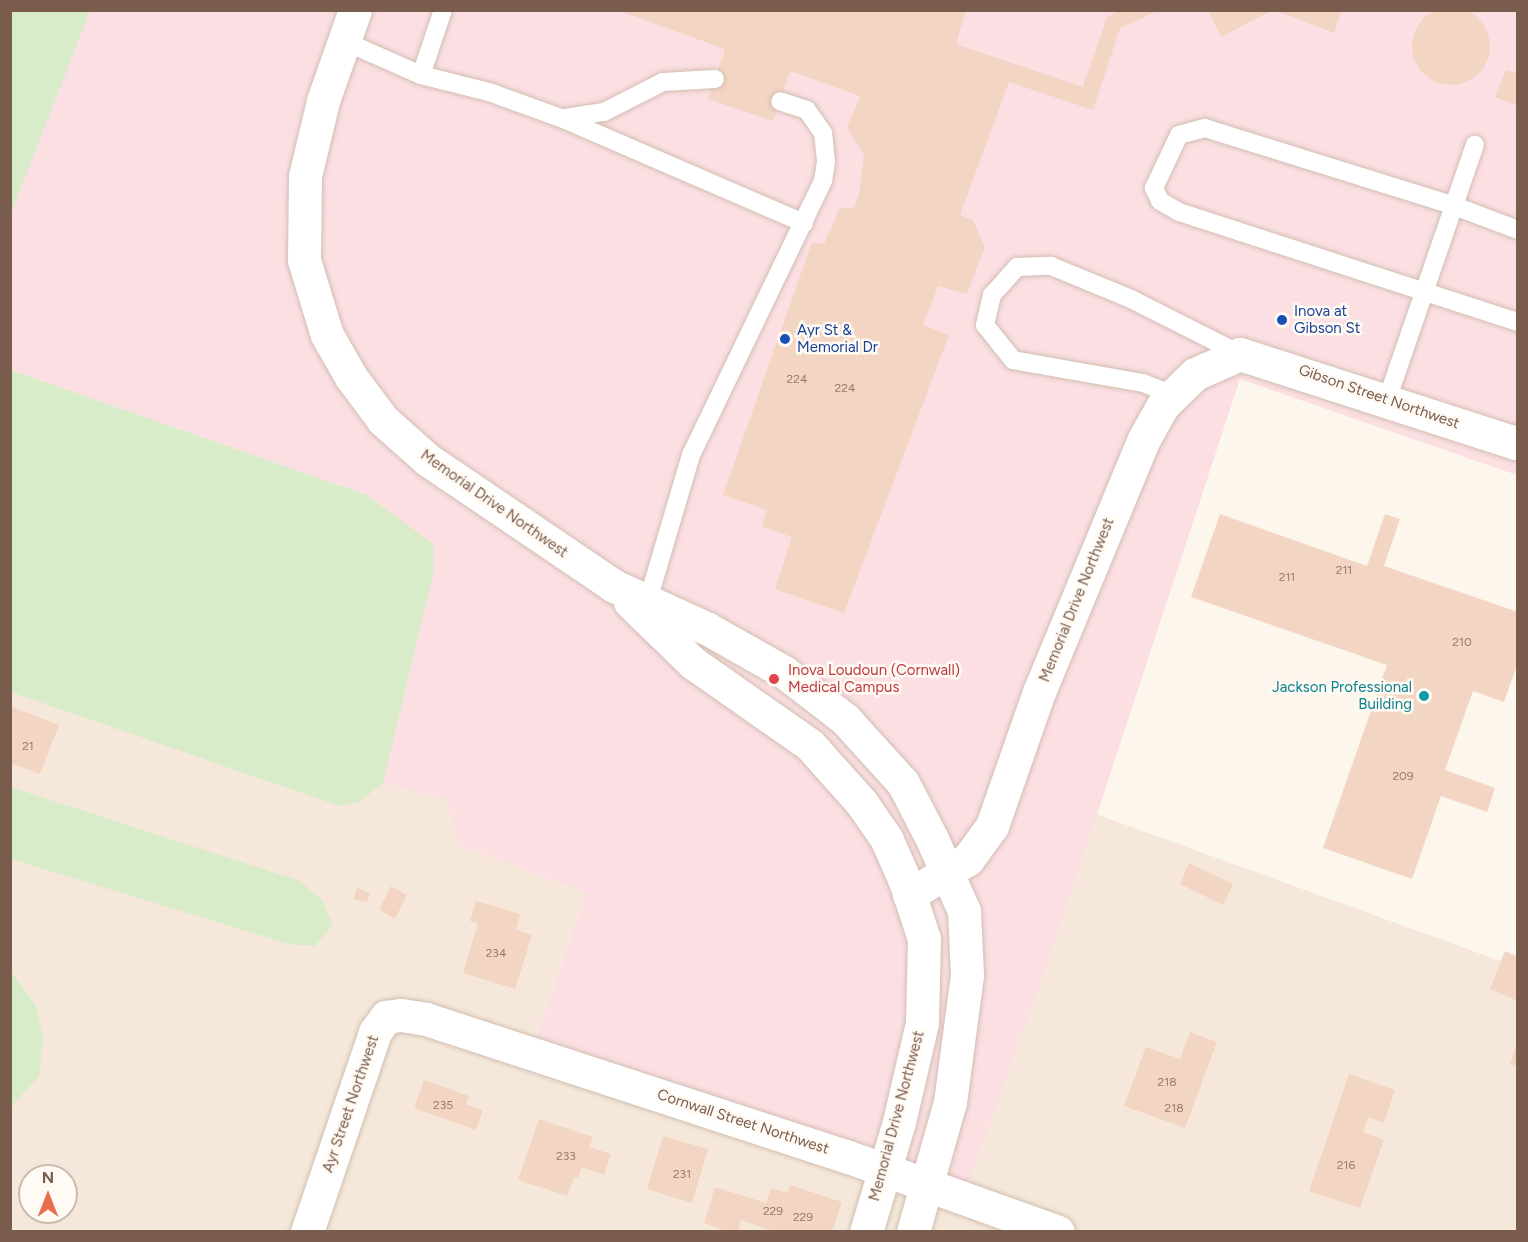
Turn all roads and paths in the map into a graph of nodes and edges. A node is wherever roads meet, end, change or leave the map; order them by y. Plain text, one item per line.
1 (355, 10) edge
2 (443, 10) edge
3 (344, 41) junction
4 (421, 75) junction
5 (715, 79) dead end
6 (780, 101) dead end
7 (561, 118) junction
8 (1474, 145) dead end
9 (1452, 205) junction
10 (804, 223) junction
11 (1518, 230) edge
12 (1425, 290) junction
13 (1518, 322) edge
14 (1240, 354) junction
15 (1173, 395) junction
16 (1387, 400) junction
17 (1518, 444) edge
18 (646, 608) junction
19 (946, 871) junction
20 (909, 895) junction
21 (426, 1019) joint
22 (885, 1172) junction
23 (927, 1187) junction
24 (307, 1232) edge
25 (866, 1232) edge
26 (913, 1232) edge
27 (1058, 1232) edge

1 - 3 street, Memorial Drive Northwest
2 - 4 lane
3 - 4 lane
3 - 18 street, Memorial Drive Northwest
4 - 7 lane
5 - 7 lane
6 - 10 lane
7 - 10 lane
8 - 9 lane
9 - 11 lane
9 - 12 lane
9 - 12 lane
10 - 18 lane
12 - 13 lane
12 - 16 lane
14 - 15 street, Memorial Drive Northwest
14 - 15 lane
14 - 16 street, Gibson Street Northwest
15 - 19 street, Memorial Drive Northwest
16 - 17 street, Gibson Street Northwest
18 - 19 street, Memorial Drive Northwest
18 - 20 street, Memorial Drive Northwest
19 - 20 street, Memorial Drive Northwest
19 - 23 street, Memorial Drive Northwest
20 - 22 street, Memorial Drive Northwest
21 - 22 street, Cornwall Street Northwest
21 - 24 street, Ayr Street Northwest
22 - 23 street, Cornwall Street Northwest
22 - 25 street, Memorial Drive Northwest
23 - 26 street, Memorial Drive Northwest
23 - 27 street, Cornwall Street Northwest

